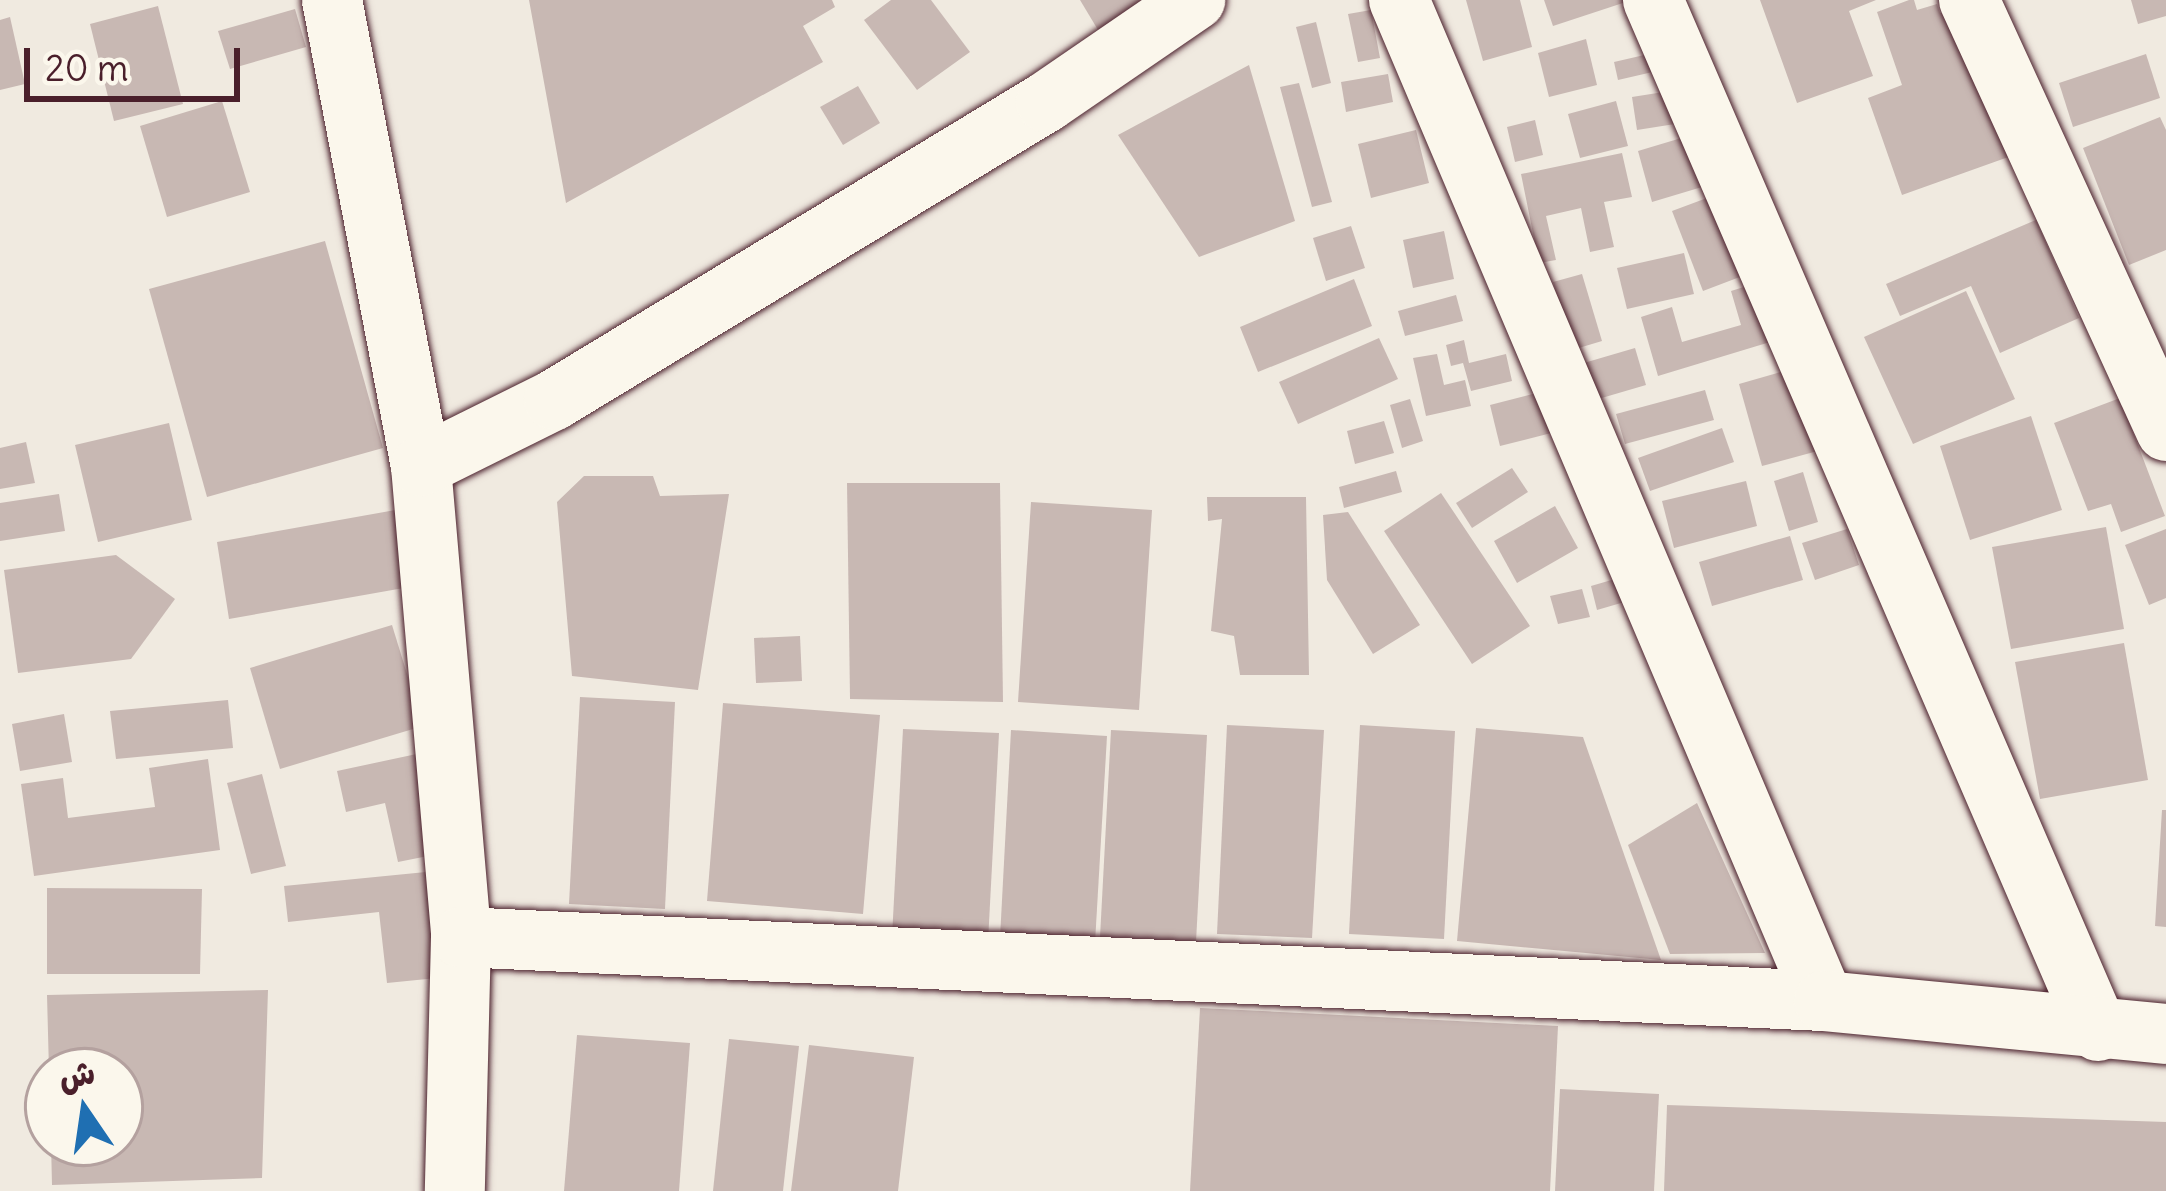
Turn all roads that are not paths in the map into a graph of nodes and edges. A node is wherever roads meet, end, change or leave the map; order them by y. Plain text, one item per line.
1 (332, 0) edge
2 (1195, 0) edge
3 (1399, 0) edge
4 (1653, 0) edge
5 (1969, 0) edge
6 (2166, 431) edge
7 (422, 466) junction
8 (461, 937) junction
9 (1824, 1001) junction
10 (2098, 1030) junction
11 (2166, 1034) edge
12 (454, 1191) edge

1 - 7 street
2 - 7 street
3 - 9 street
4 - 10 street
5 - 6 street
7 - 8 street
8 - 9 street
8 - 12 street
9 - 10 street
10 - 11 street

